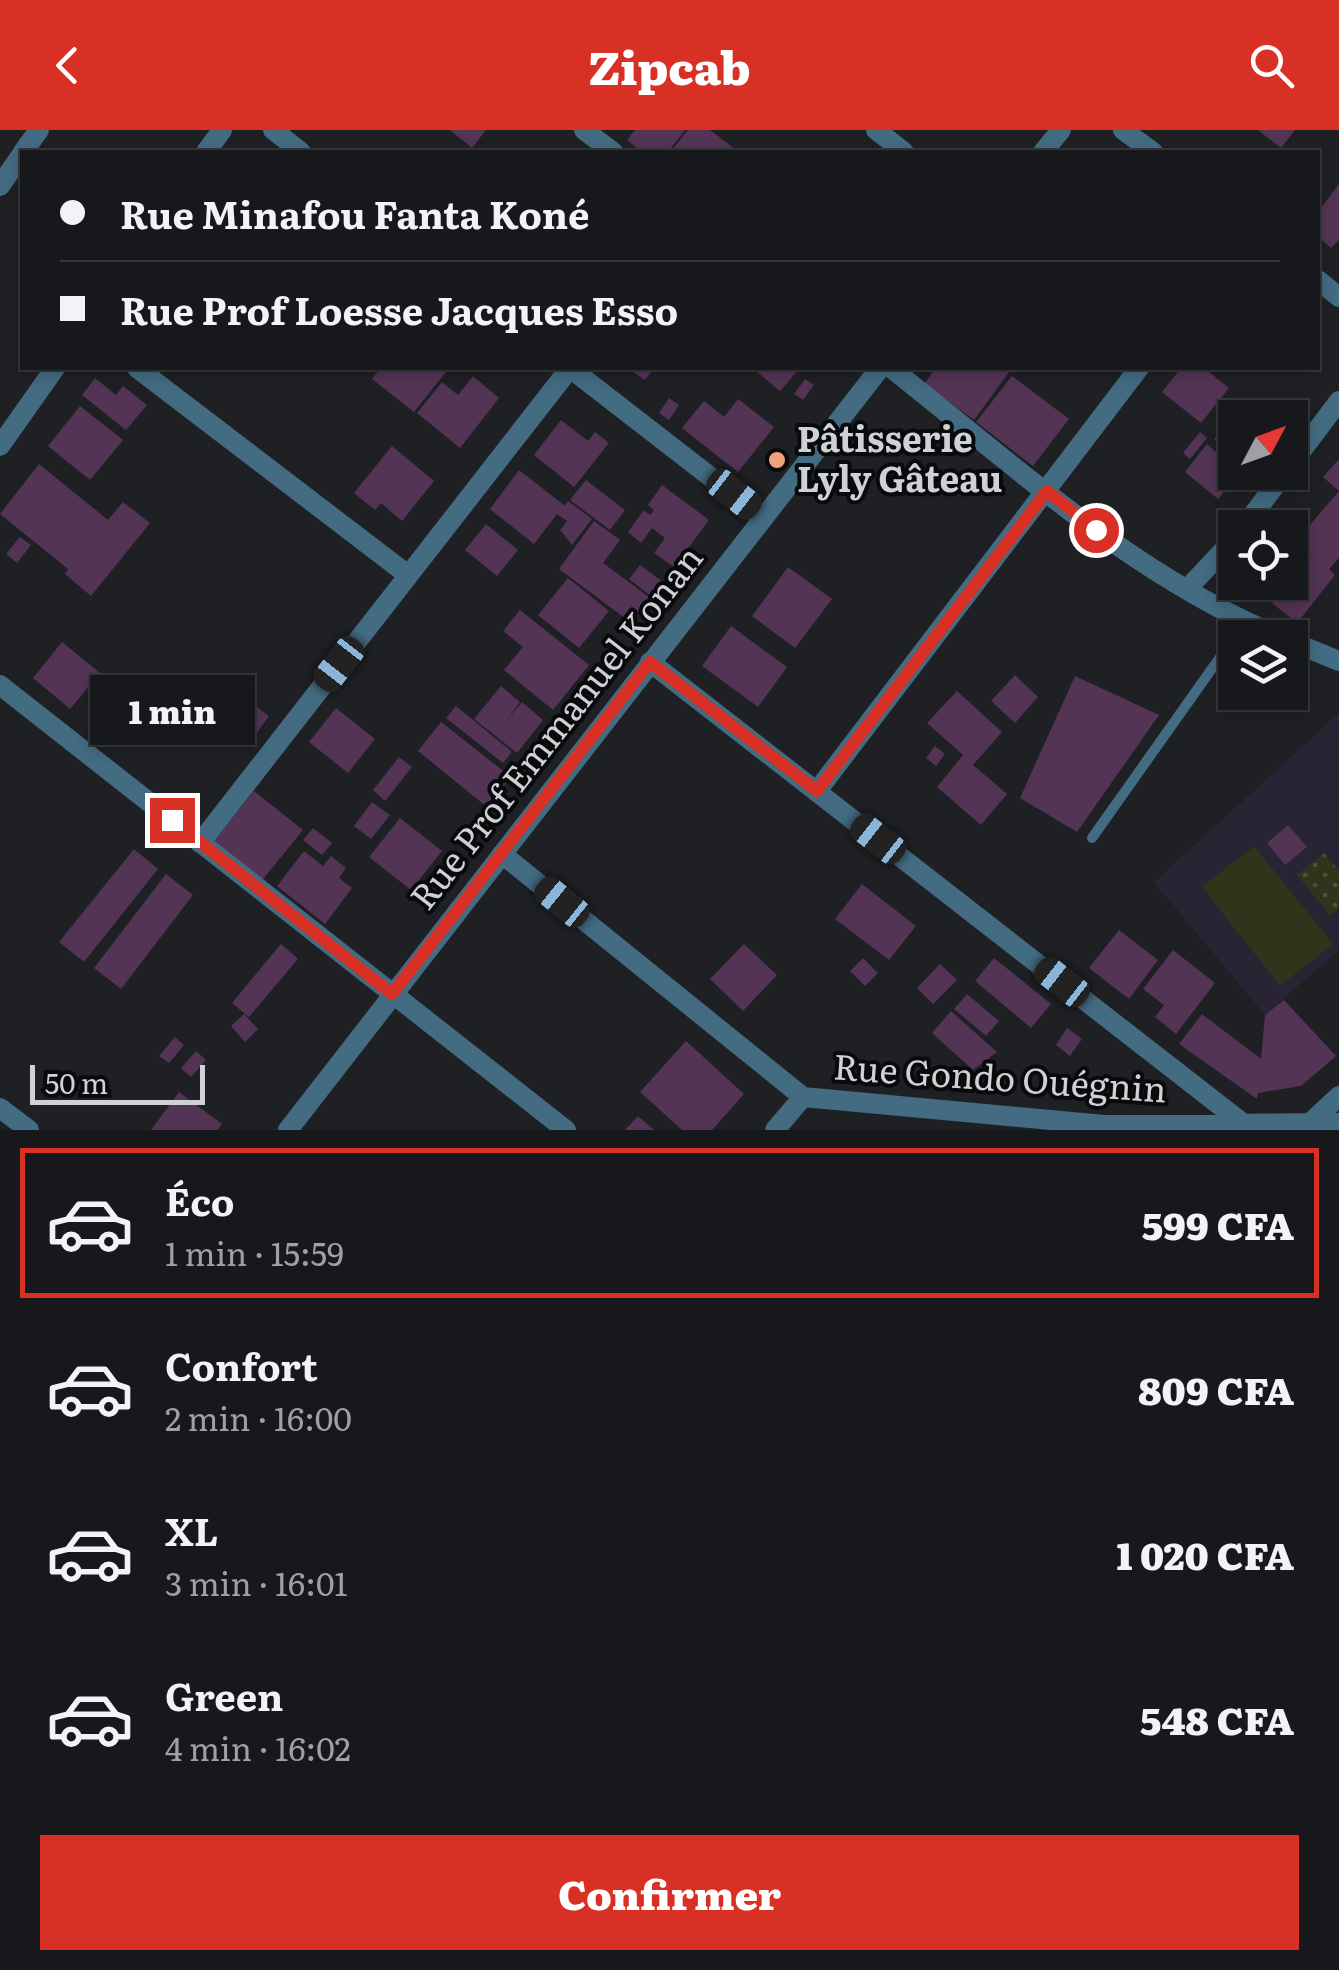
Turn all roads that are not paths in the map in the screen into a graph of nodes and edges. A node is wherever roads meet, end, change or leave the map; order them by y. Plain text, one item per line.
1 (272, 130) edge
2 (584, 130) edge
3 (876, 130) edge
4 (1061, 130) edge
5 (1124, 130) edge
6 (298, 150) edge
7 (610, 150) edge
8 (901, 150) edge
9 (1046, 150) edge
10 (1150, 150) edge
11 (20, 157) edge
12 (0, 186) edge
13 (54, 370) edge
14 (141, 370) edge
15 (568, 370) edge
16 (573, 370) edge
17 (878, 370) edge
18 (895, 370) edge
19 (1138, 370) edge
20 (1339, 401) edge
21 (1308, 442) edge
22 (0, 446) edge
23 (1047, 491) junction
24 (761, 516) junction
25 (1218, 556) edge
26 (408, 575) junction
27 (1188, 588) junction
28 (1242, 620) edge
29 (1308, 648) edge
30 (1218, 660) edge
31 (1339, 661) edge
32 (650, 662) junction
33 (0, 684) edge
34 (817, 791) junction
35 (1092, 838) dead end
36 (200, 843) junction
37 (502, 854) junction
38 (392, 994) junction
39 (1339, 1096) edge
40 (803, 1097) junction
41 (0, 1108) edge
42 (1311, 1122) junction
43 (1339, 1123) edge
44 (1245, 1125) junction
45 (1104, 1128) edge
46 (29, 1130) edge
47 (288, 1130) edge
48 (566, 1130) edge
49 (775, 1130) edge

1 - 6 street
2 - 7 street
3 - 8 street
4 - 9 street
5 - 10 street
11 - 12 street
13 - 22 street
14 - 26 street
15 - 26 street
16 - 24 street
17 - 24 street, Rue Prof Emmanuel Konan
18 - 23 street
19 - 23 street
20 - 21 street
23 - 27 street
23 - 34 street
24 - 32 street, Rue Prof Emmanuel Konan
25 - 27 street
26 - 36 street
27 - 28 street
29 - 31 street
30 - 35 lane
32 - 34 street
32 - 37 street, Rue Prof Emmanuel Konan
33 - 36 street
34 - 44 street
36 - 38 street
37 - 38 street, Rue Prof Emmanuel Konan
37 - 40 street, Rue Gondo Ouégnin
38 - 47 street, Rue Prof Emmanuel Konan
38 - 48 street
39 - 42 street
40 - 45 street, Rue Gondo Ouégnin
40 - 49 street
41 - 46 street
42 - 43 street, Rue Gondo Ouégnin
42 - 44 street, Rue Gondo Ouégnin
44 - 45 street, Rue Gondo Ouégnin

